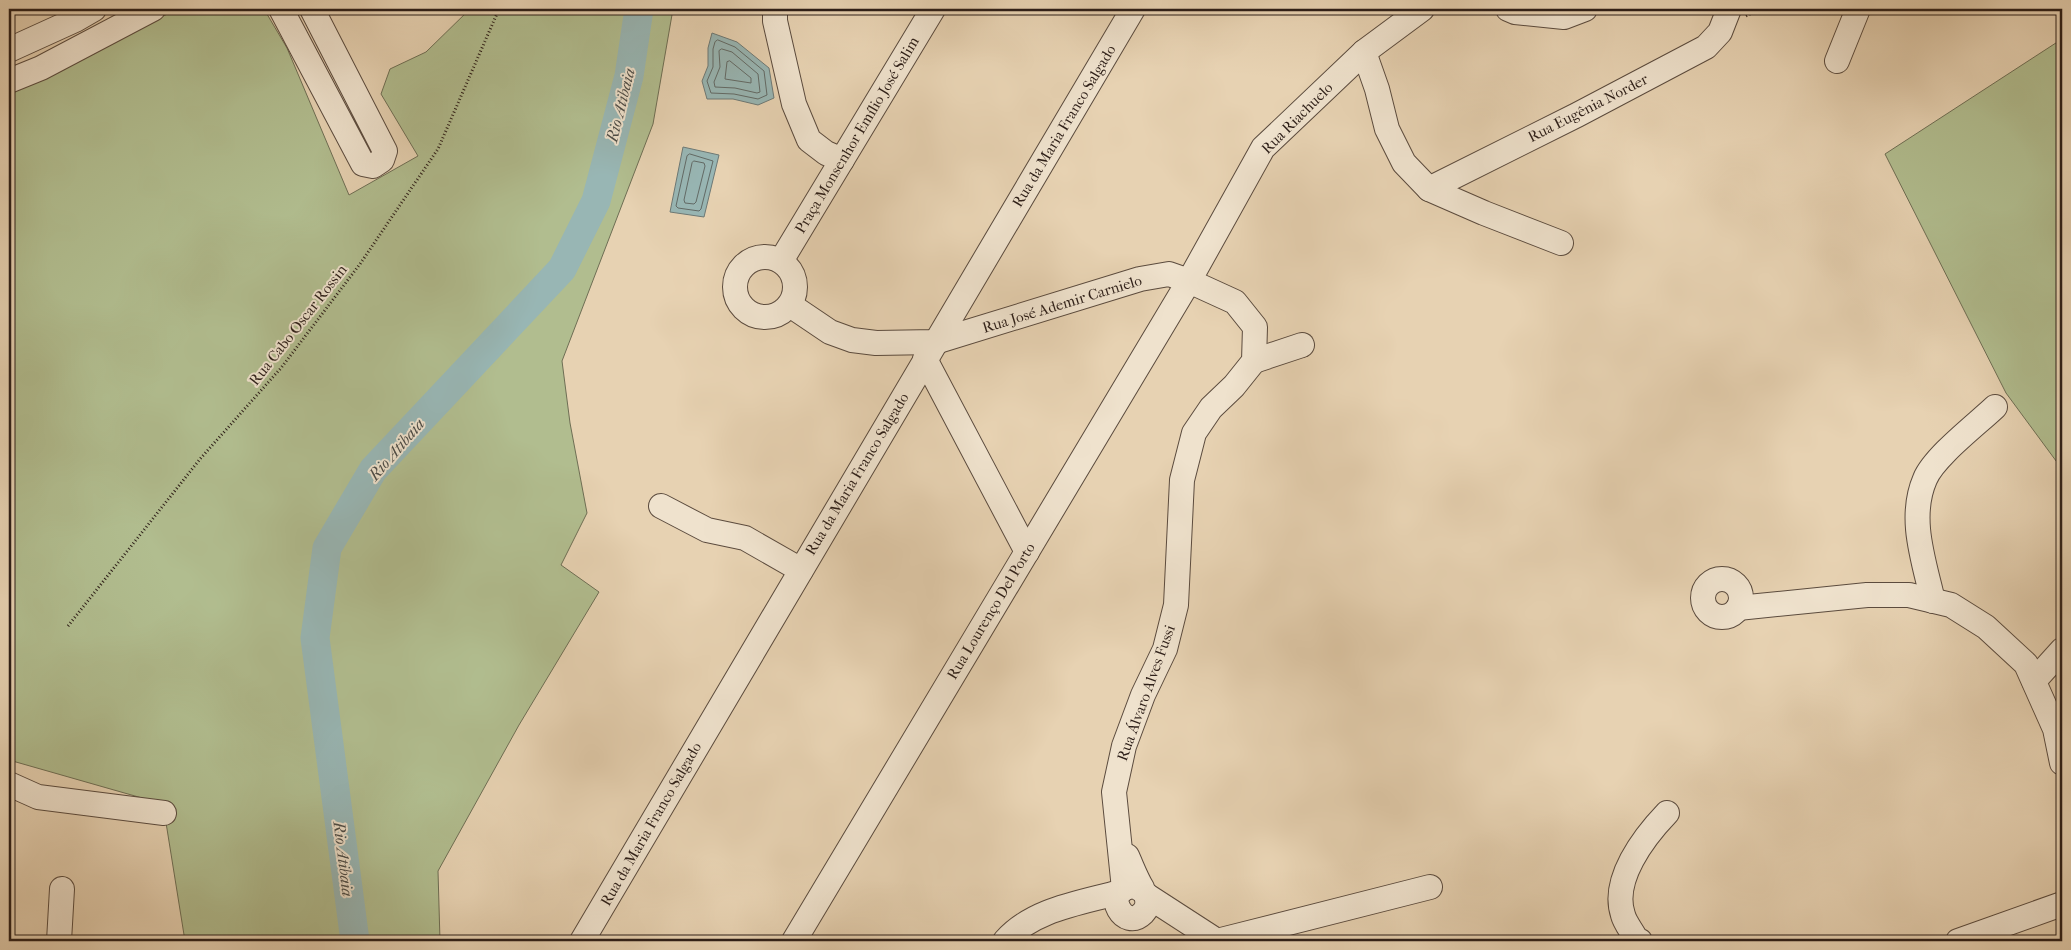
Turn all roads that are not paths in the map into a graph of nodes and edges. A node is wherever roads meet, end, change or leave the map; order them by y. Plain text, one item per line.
1 (153, 9) edge
2 (281, 9) edge
3 (312, 9) edge
4 (776, 9) edge
5 (933, 9) edge
6 (1133, 9) edge
7 (1422, 9) edge
8 (1508, 9) edge
9 (1585, 9) edge
10 (1729, 9) edge
11 (1858, 9) edge
12 (82, 12) edge
13 (9, 50) edge
14 (1364, 52) junction
15 (1837, 60) dead end
16 (9, 81) edge
17 (842, 160) junction
18 (1429, 189) junction
19 (1562, 243) dead end
20 (781, 261) junction
21 (1189, 282) junction
22 (790, 305) junction
23 (1302, 345) dead end
24 (930, 350) junction
25 (1254, 361) junction
26 (1995, 407) dead end
27 (661, 506) dead end
28 (1027, 552) junction
29 (800, 570) junction
30 (1933, 601) junction
31 (1738, 608) dead end
32 (2062, 650) edge
33 (2034, 681) junction
34 (2062, 763) edge
35 (9, 784) edge
36 (164, 813) dead end
37 (1667, 813) dead end
38 (1430, 887) dead end
39 (62, 889) dead end
40 (1132, 900) junction
41 (2062, 904) edge
42 (59, 941) edge
43 (582, 941) edge
44 (794, 941) edge
45 (1005, 941) edge
46 (1217, 941) edge
47 (1640, 941) edge
48 (1958, 941) edge

1 - 16 street
2 - 3 street
4 - 17 street
5 - 17 street, Praça Monsenhor Emílio José Salim
6 - 24 street, Rua da Maria Franco Salgado
7 - 14 street, Rua Riachuelo
8 - 9 street
10 - 18 street, Rua Eugênia Norder
11 - 15 street
12 - 13 street
14 - 18 street
14 - 21 street, Rua Riachuelo
17 - 20 street, Praça Monsenhor Emílio José Salim
18 - 19 street
20 - 22 street
20 - 22 street
21 - 24 street, Rua José Ademir Carnielo
21 - 25 street
21 - 28 street, Rua Lourenço Del Porto
22 - 24 street, Rua José Ademir Carnielo
23 - 25 street
24 - 28 street
24 - 29 street, Rua da Maria Franco Salgado
25 - 40 street, Rua Álvaro Alves Fussi
26 - 30 street
27 - 29 street
28 - 44 street, Rua Lourenço Del Porto
29 - 43 street, Rua da Maria Franco Salgado
30 - 31 street
30 - 33 street
32 - 33 street
33 - 34 street
35 - 36 street
37 - 47 street
38 - 46 street
39 - 42 street
40 - 45 street
40 - 46 street
41 - 48 street

